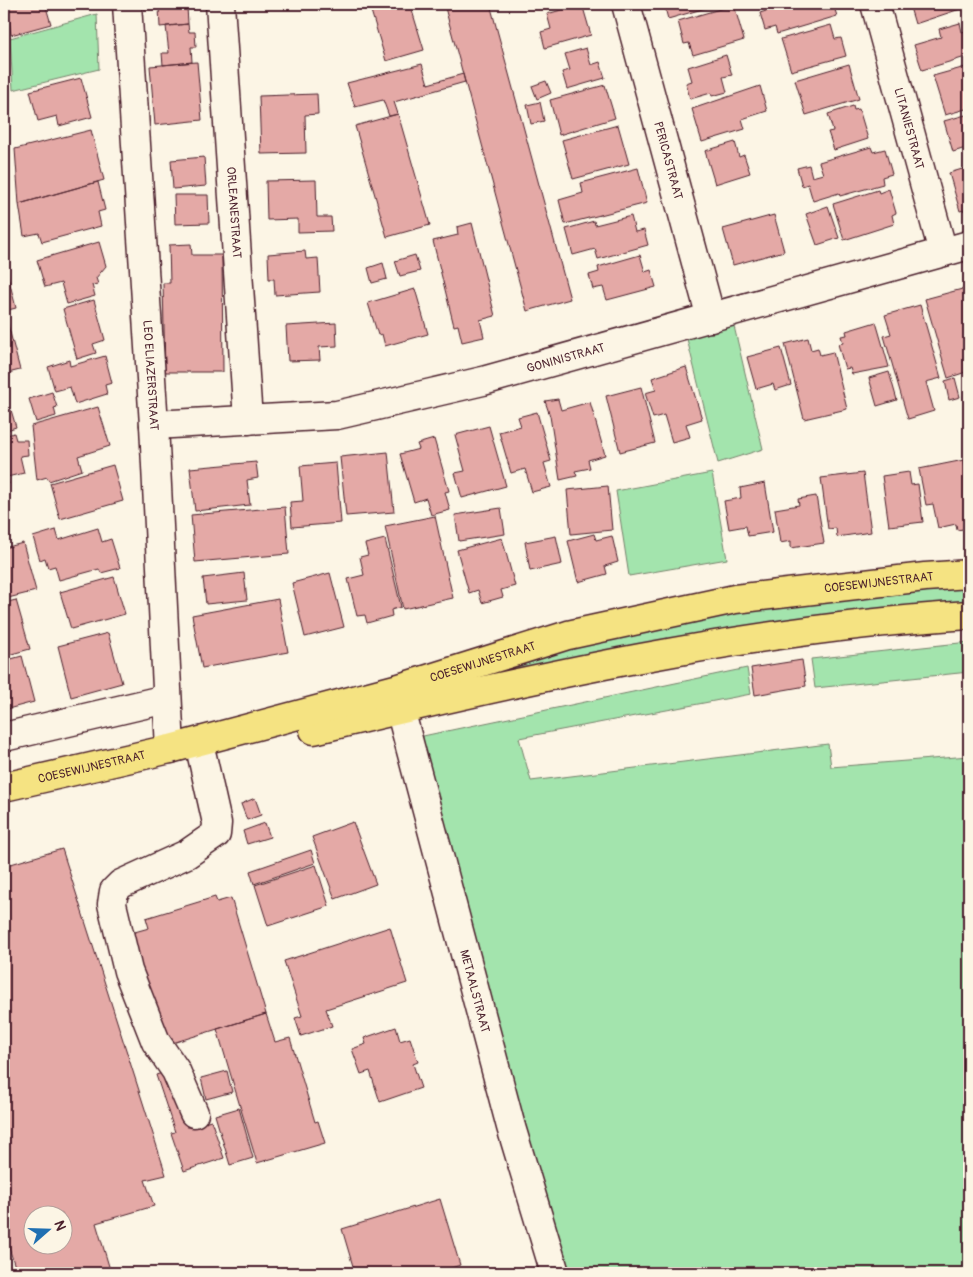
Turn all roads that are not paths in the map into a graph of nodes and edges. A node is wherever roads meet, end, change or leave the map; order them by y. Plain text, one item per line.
1 (127, 4) edge
2 (220, 4) edge
3 (626, 4) edge
4 (875, 4) edge
5 (969, 245) edge
6 (943, 252) junction
7 (711, 318) junction
8 (248, 420) junction
9 (154, 425) junction
10 (969, 574) edge
11 (969, 615) edge
12 (166, 699) junction
13 (400, 709) junction
14 (4, 736) edge
15 (170, 749) junction
16 (202, 756) junction
17 (4, 787) edge
18 (4, 805) edge
19 (194, 1113) dead end
20 (555, 1273) edge

1 - 9 street, LEO ELIAZERSTRAAT
2 - 8 street, ORLEANESTRAAT
3 - 7 street, PERICASTRAAT
4 - 6 street, LITANIESTRAAT
5 - 6 street, GONINISTRAAT
6 - 7 street, GONINISTRAAT
7 - 8 street, GONINISTRAAT
8 - 9 street, GONINISTRAAT
9 - 12 street, LEO ELIAZERSTRAAT
10 - 15 main road, COESEWIJNESTRAAT
11 - 13 main road, COESEWIJNESTRAAT
12 - 14 street
12 - 15 street, LEO ELIAZERSTRAAT
13 - 16 main road, COESEWIJNESTRAAT
13 - 20 street, METAALSTRAAT
15 - 17 main road, COESEWIJNESTRAAT
16 - 18 main road, COESEWIJNESTRAAT
16 - 19 street

